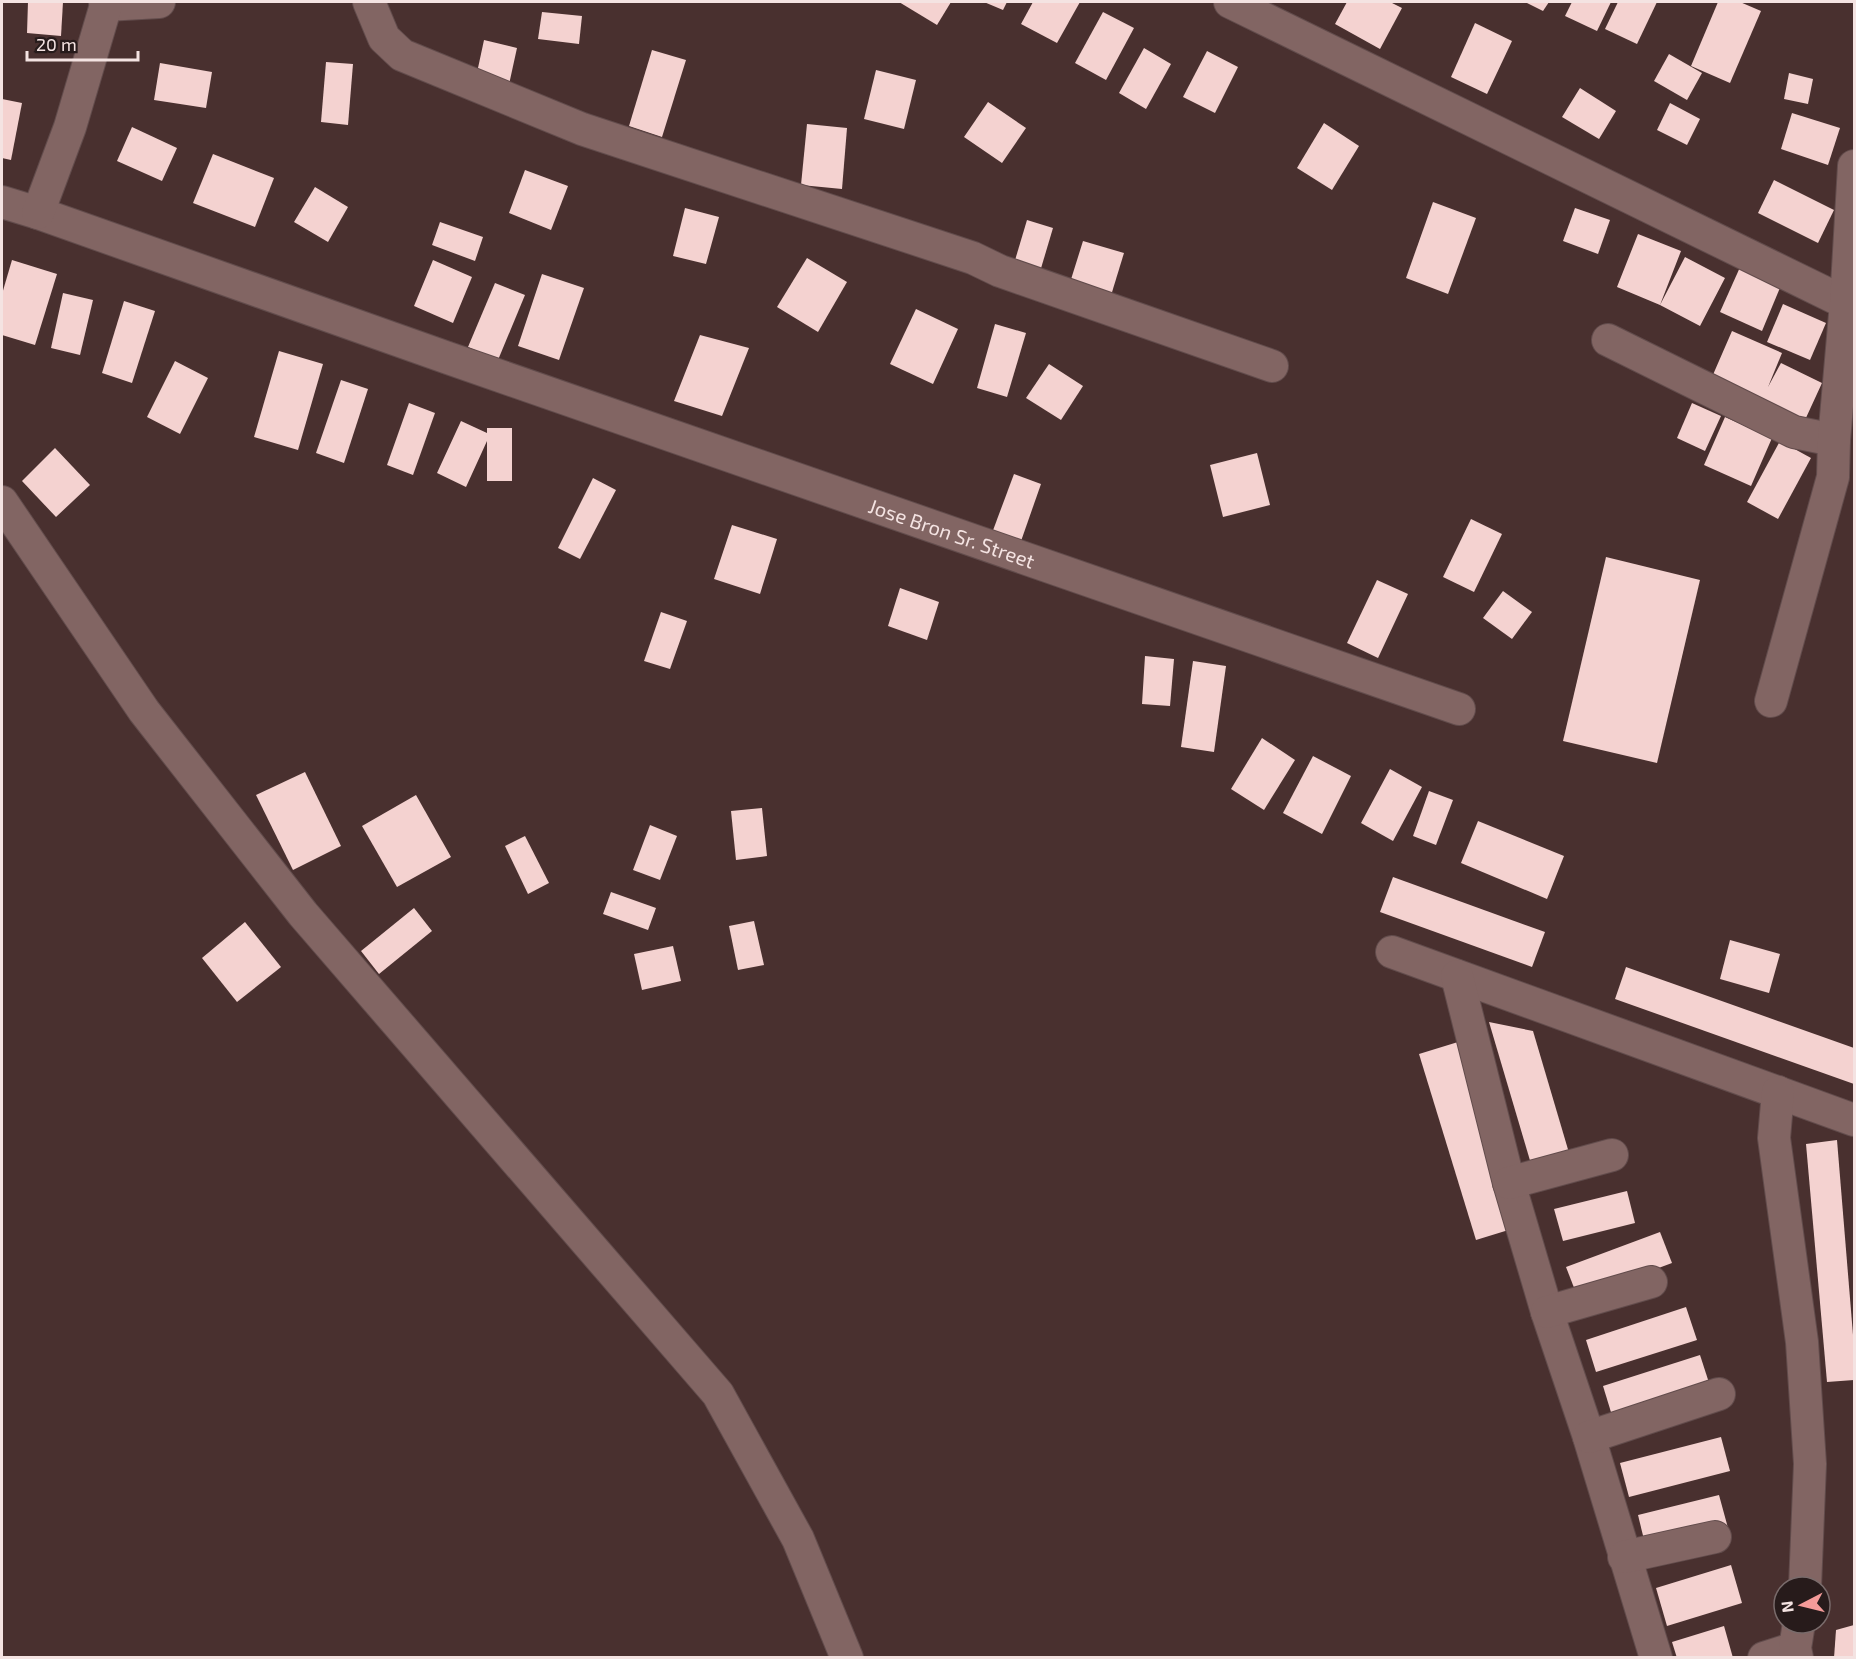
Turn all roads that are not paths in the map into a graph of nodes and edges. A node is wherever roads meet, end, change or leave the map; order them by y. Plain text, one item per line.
1 (159, 2) edge
2 (369, 2) edge
3 (1230, 2) edge
4 (105, 3) edge
5 (1854, 166) edge
6 (2, 202) edge
7 (38, 213) junction
8 (1846, 303) junction
9 (1608, 340) dead end
10 (1272, 366) dead end
11 (1834, 440) junction
12 (1844, 479) edge
13 (2, 502) edge
14 (1771, 701) dead end
15 (1459, 709) dead end
16 (1392, 952) dead end
17 (1457, 976) junction
18 (1778, 1092) junction
19 (1854, 1120) edge
20 (1612, 1155) dead end
21 (1509, 1183) junction
22 (1652, 1282) dead end
23 (1547, 1312) junction
24 (1719, 1394) dead end
25 (1589, 1437) junction
26 (1715, 1537) dead end
27 (1624, 1557) junction
28 (1805, 1575) edge
29 (1797, 1643) edge
30 (847, 1658) edge
31 (1656, 1658) edge
32 (1764, 1658) edge

1 - 4 street
2 - 10 street
3 - 8 street
4 - 7 street
5 - 8 street
6 - 7 street, Jose Bron Sr. Street
7 - 15 street, Jose Bron Sr. Street
8 - 11 street
9 - 11 street
11 - 12 street
12 - 14 street
13 - 30 street
16 - 17 street
17 - 18 street
17 - 21 street
18 - 19 street
18 - 28 street
20 - 21 street
21 - 23 street
22 - 23 street
23 - 25 street
24 - 25 street
25 - 27 street
26 - 27 street
27 - 31 street
29 - 32 street

